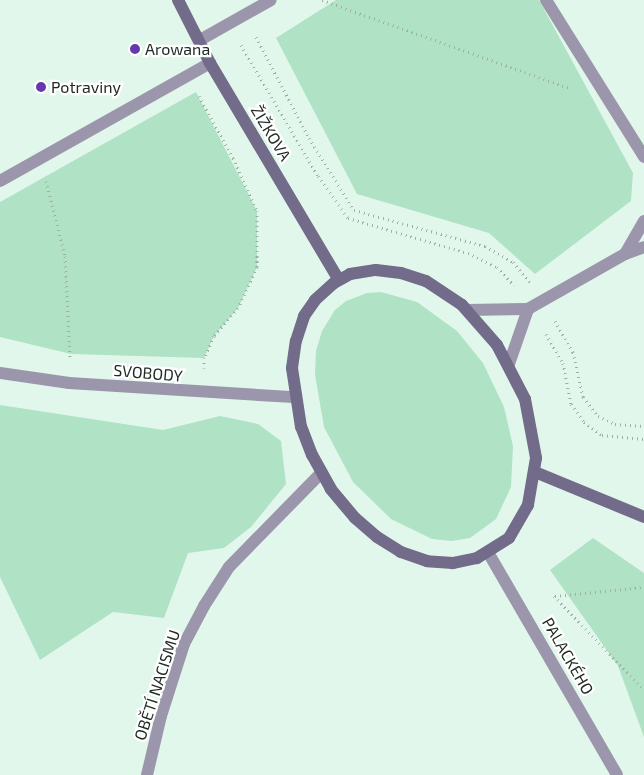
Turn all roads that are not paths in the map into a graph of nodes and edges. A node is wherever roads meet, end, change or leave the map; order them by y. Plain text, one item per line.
1 (178, 0) edge
2 (271, 0) edge
3 (546, 0) edge
4 (200, 40) junction
5 (210, 63) junction
6 (644, 157) edge
7 (0, 180) edge
8 (644, 221) edge
9 (644, 247) edge
10 (625, 254) junction
11 (339, 280) junction
12 (529, 308) junction
13 (467, 310) junction
14 (509, 364) junction
15 (0, 373) edge
16 (294, 397) junction
17 (535, 472) junction
18 (321, 473) junction
19 (644, 518) edge
20 (489, 554) junction
21 (147, 775) edge
22 (617, 775) edge

1 - 4 street, ŽIŽKOVA
2 - 4 street
3 - 6 street
4 - 5 street, ŽIŽKOVA
5 - 7 street
5 - 11 street, ŽIŽKOVA
8 - 10 street
9 - 10 street
10 - 12 street
11 - 13 street
11 - 16 street
12 - 13 street
12 - 14 street
13 - 14 street
14 - 17 street
15 - 16 street, SVOBODY
16 - 18 street
17 - 19 street
17 - 20 street
18 - 20 street
18 - 21 street, OBĚTÍ NACISMU
20 - 22 street, PALACKÉHO

